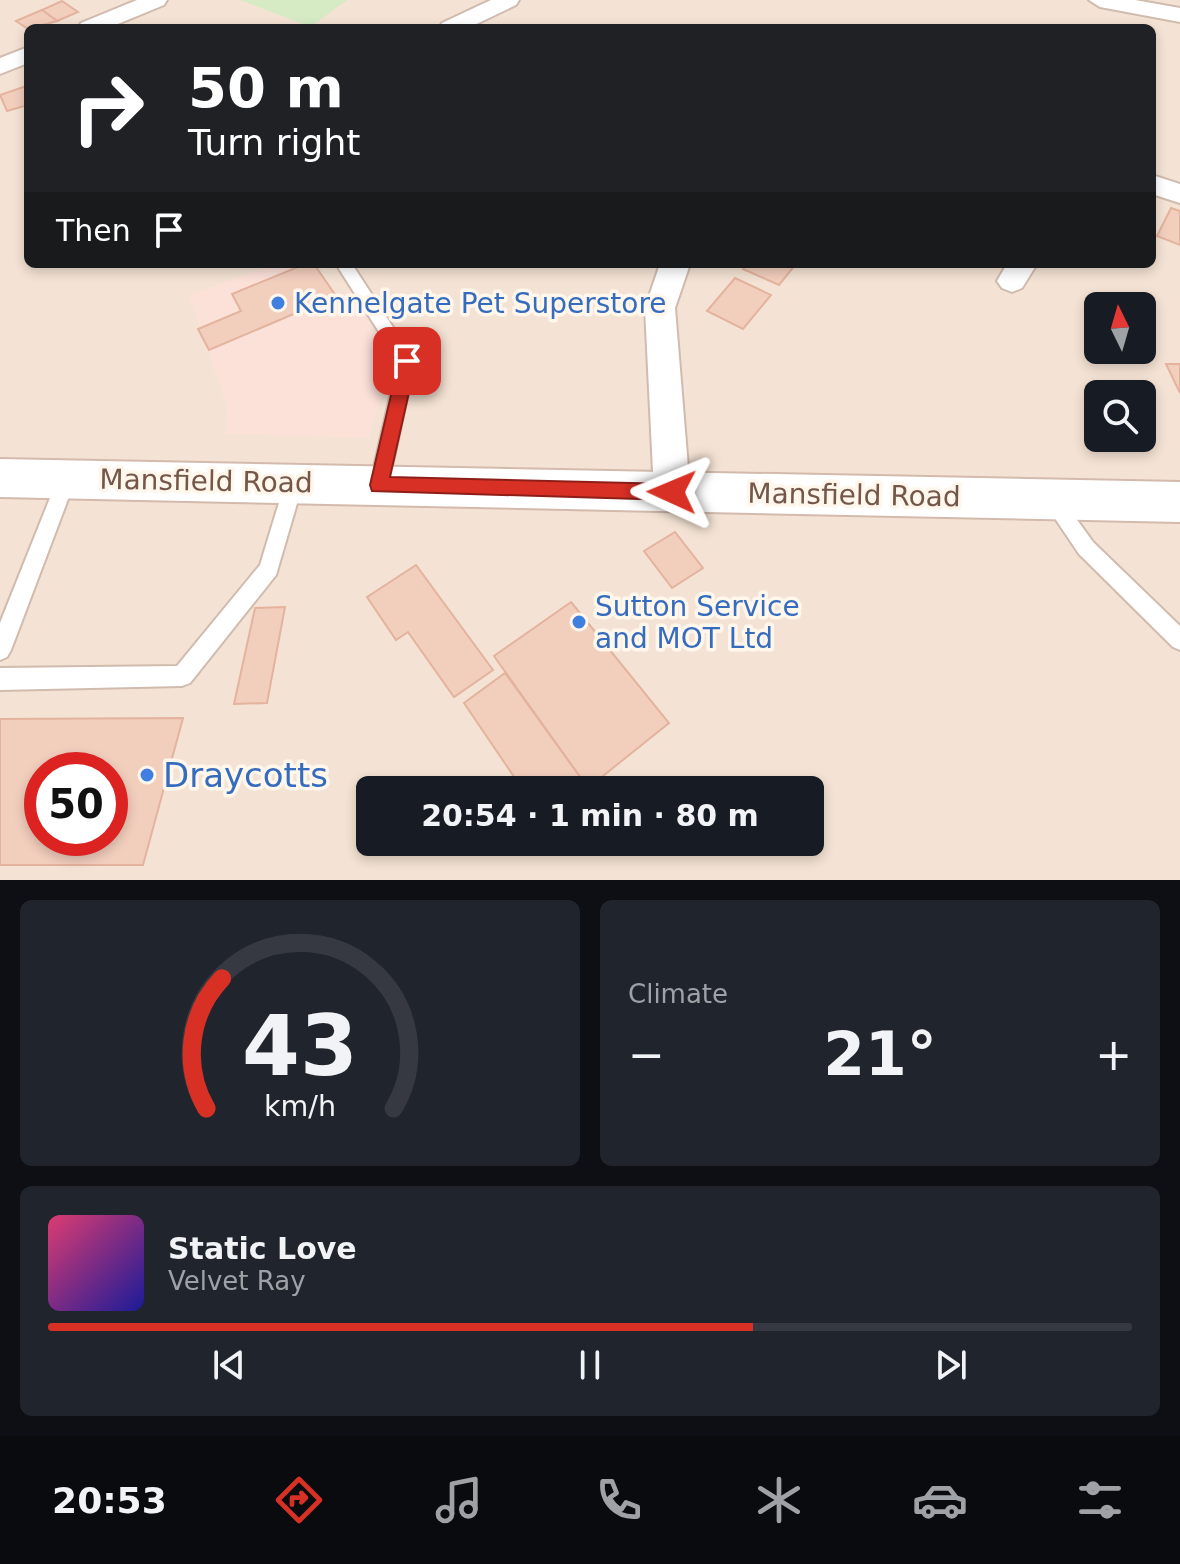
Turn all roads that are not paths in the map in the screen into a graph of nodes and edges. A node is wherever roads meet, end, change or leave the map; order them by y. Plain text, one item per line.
1 (156, 0) edge
2 (508, 0) edge
3 (1100, 0) edge
4 (1180, 15) edge
5 (99, 24) edge
6 (466, 24) edge
7 (24, 56) edge
8 (0, 67) edge
9 (1156, 185) edge
10 (1180, 194) edge
11 (347, 268) edge
12 (674, 268) edge
13 (0, 478) edge
14 (67, 478) junction
15 (294, 483) junction
16 (379, 485) junction
17 (672, 492) junction
18 (1051, 499) junction
19 (1180, 502) edge
20 (1180, 640) edge
21 (0, 650) edge
22 (0, 679) edge

1 - 5 street
2 - 6 street
3 - 4 street
7 - 8 street
9 - 10 street
11 - 16 lane
12 - 17 street
13 - 14 main road, Mansfield Road
14 - 15 main road, Mansfield Road
14 - 21 lane
15 - 16 main road, Mansfield Road
15 - 22 lane
16 - 17 main road, Mansfield Road
17 - 18 main road, Mansfield Road
18 - 19 main road, Mansfield Road
18 - 20 lane

